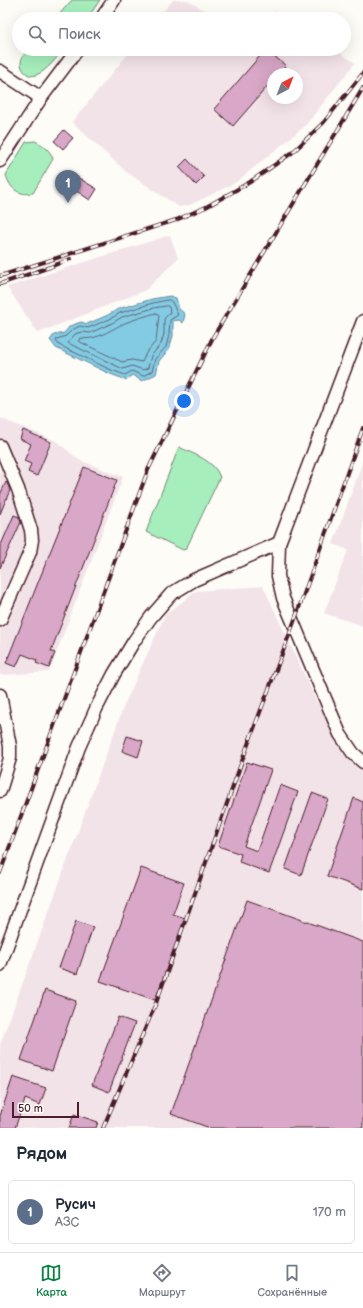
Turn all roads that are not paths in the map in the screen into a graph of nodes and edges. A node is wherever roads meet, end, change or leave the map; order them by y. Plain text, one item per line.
1 (114, 0) edge
2 (106, 12) edge
3 (73, 56) edge
4 (0, 71) edge
5 (41, 98) junction
6 (0, 161) edge
7 (363, 320) edge
8 (0, 446) edge
9 (279, 543) junction
10 (0, 620) edge
11 (0, 695) edge
12 (363, 762) edge
13 (0, 791) edge
14 (0, 965) edge

1 - 2 street
3 - 5 street
4 - 5 street
5 - 6 street
7 - 9 street
8 - 10 street
9 - 12 street
9 - 14 street
11 - 13 street

